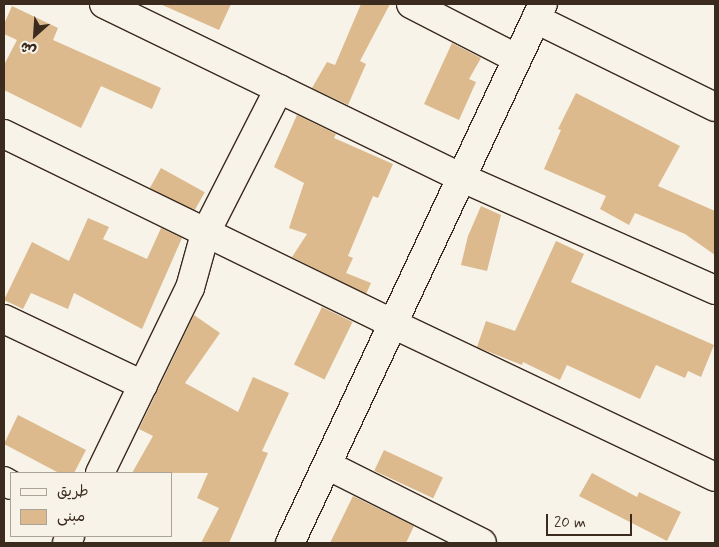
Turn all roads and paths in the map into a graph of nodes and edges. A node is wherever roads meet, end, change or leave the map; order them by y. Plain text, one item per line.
1 (411, 4) edge
2 (113, 6) edge
3 (539, 11) edge
4 (516, 58) junction
5 (279, 88) junction
6 (715, 107) edge
7 (4, 134) edge
8 (460, 177) junction
9 (205, 234) junction
10 (715, 290) edge
11 (4, 319) edge
12 (395, 326) junction
13 (143, 384) junction
14 (329, 466) junction
15 (100, 472) edge
16 (715, 477) edge
17 (290, 543) edge
18 (482, 543) edge

1 - 4 street
2 - 5 street
3 - 4 street
3 - 6 street
4 - 8 street
5 - 8 street
5 - 9 street
7 - 9 street
8 - 10 street
8 - 12 street
9 - 12 street
9 - 13 street
11 - 13 street
12 - 14 street
12 - 16 street
13 - 15 street
14 - 17 street
14 - 18 street

